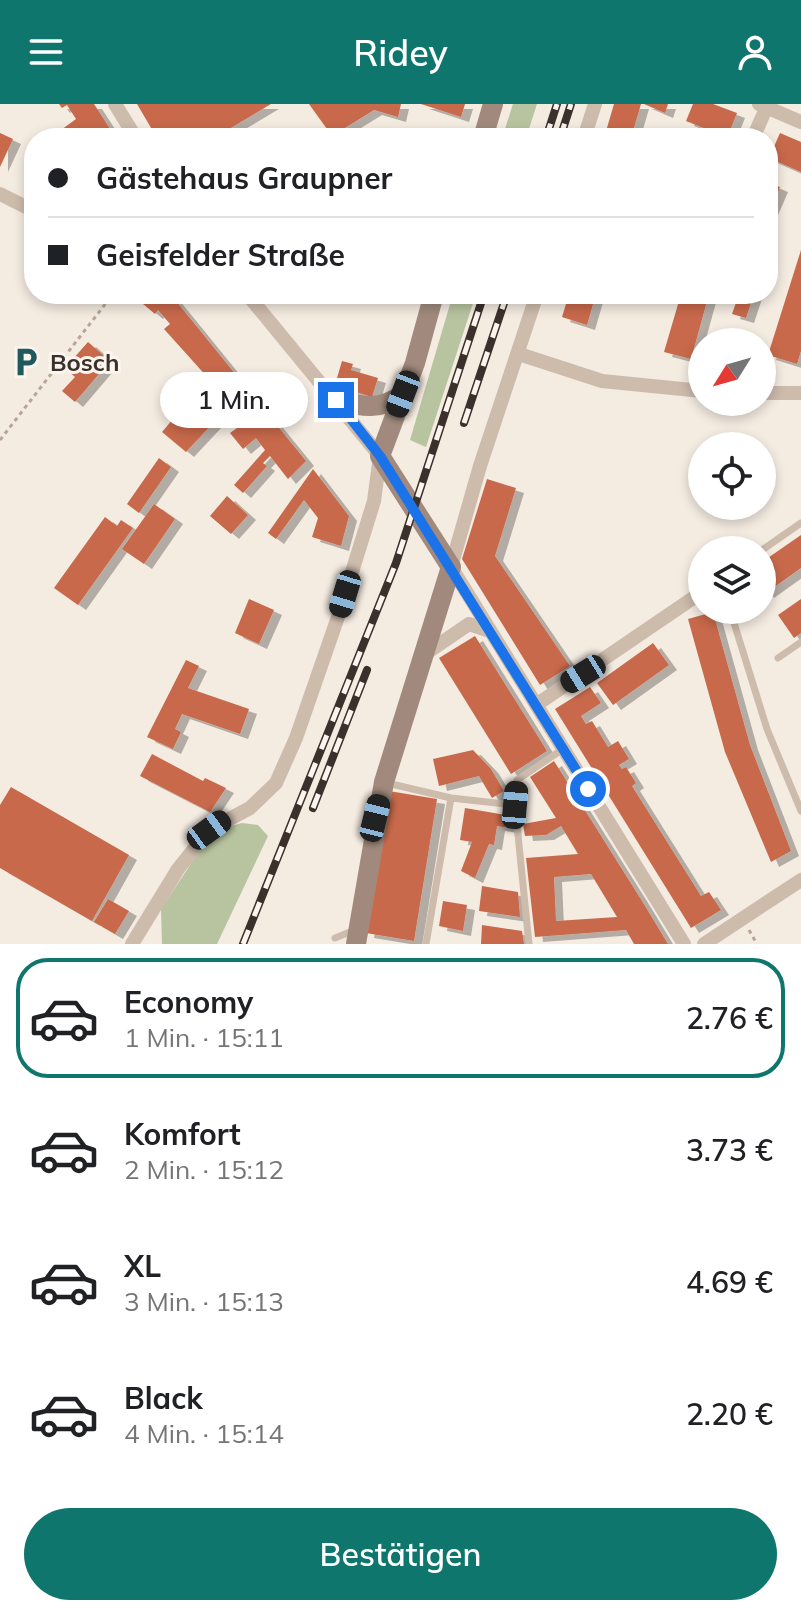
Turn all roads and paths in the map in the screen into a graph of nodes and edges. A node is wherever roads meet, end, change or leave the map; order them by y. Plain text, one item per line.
1 (115, 104) edge
2 (493, 104) edge
3 (595, 104) edge
4 (765, 105) edge
5 (801, 122) edge
6 (130, 128) edge
7 (486, 128) edge
8 (587, 128) edge
9 (757, 128) edge
10 (0, 194) edge
11 (24, 206) edge
12 (105, 304) edge
13 (255, 304) edge
14 (431, 304) edge
15 (534, 304) edge
16 (519, 354) junction
17 (688, 390) edge
18 (776, 393) edge
19 (801, 393) edge
20 (403, 394) junction
21 (336, 400) junction
22 (0, 440) edge
23 (380, 456) junction
24 (801, 523) edge
25 (776, 540) edge
26 (451, 567) junction
27 (688, 602) edge
28 (734, 624) edge
29 (490, 631) junction
30 (801, 642) edge
31 (424, 654) junction
32 (778, 658) dead end
33 (536, 705) junction
34 (563, 749) junction
35 (384, 782) junction
36 (451, 798) junction
37 (515, 805) junction
38 (801, 811) edge
39 (801, 880) edge
40 (335, 938) dead end
41 (358, 940) edge
42 (132, 944) edge
43 (426, 944) edge
44 (529, 944) edge
45 (684, 944) edge
46 (704, 944) edge

1 - 6 street
2 - 7 street
3 - 8 street
4 - 5 street
4 - 9 street
10 - 11 street
12 - 22 path
13 - 21 street
14 - 20 street
15 - 16 street
16 - 17 street
16 - 26 street
18 - 19 street
20 - 21 street
20 - 23 street
21 - 23 street
23 - 26 street
23 - 42 street
24 - 25 lane
26 - 29 street
26 - 31 street
27 - 33 street
28 - 38 lane
29 - 31 street
29 - 33 street
30 - 32 lane
31 - 35 street
33 - 34 street
34 - 37 lane
34 - 45 street
35 - 36 lane
35 - 41 street
36 - 37 lane
36 - 43 lane
37 - 44 lane
39 - 46 street
40 - 41 lane

